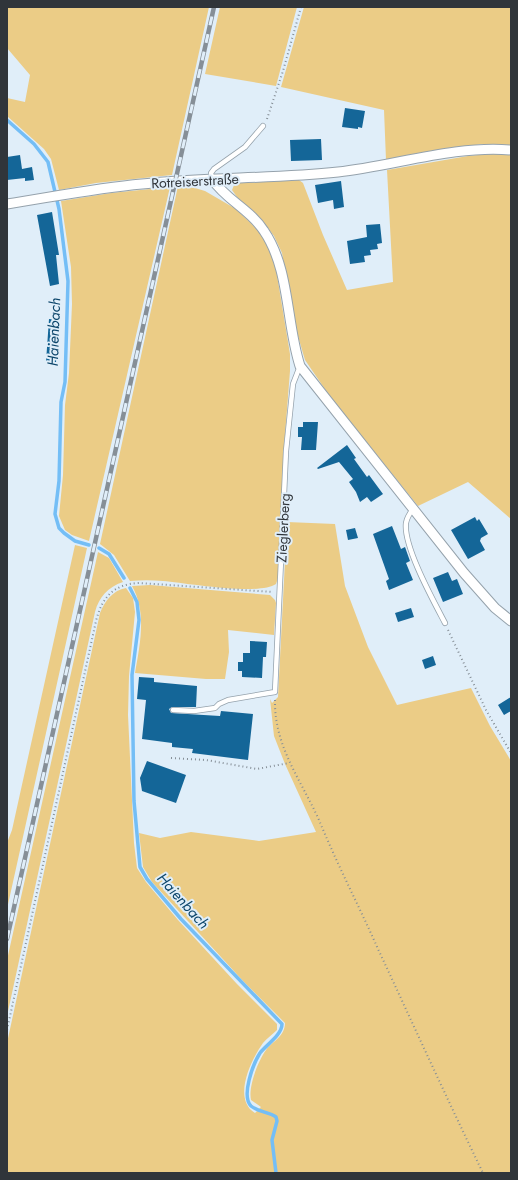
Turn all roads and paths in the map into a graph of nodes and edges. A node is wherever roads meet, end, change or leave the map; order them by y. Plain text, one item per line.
1 (301, 7) edge
2 (263, 126) joint
3 (511, 150) edge
4 (212, 180) junction
5 (7, 204) edge
6 (300, 366) junction
7 (413, 509) junction
8 (280, 592) junction
9 (511, 621) edge
10 (445, 623) joint
11 (276, 692) junction
12 (173, 710) dead end
13 (511, 753) edge
14 (171, 758) dead end
15 (289, 763) junction
16 (7, 1030) edge
17 (484, 1173) edge

1 - 2 path
2 - 4 lane
3 - 4 street, Rotreiserstraße
4 - 5 street, Rotreiserstraße
4 - 6 street
6 - 7 street
6 - 8 lane, Zieglerberg
7 - 9 street
7 - 10 lane
8 - 11 lane, Zieglerberg
8 - 16 path
10 - 13 path
11 - 12 lane
11 - 15 path
14 - 15 path
15 - 17 path

